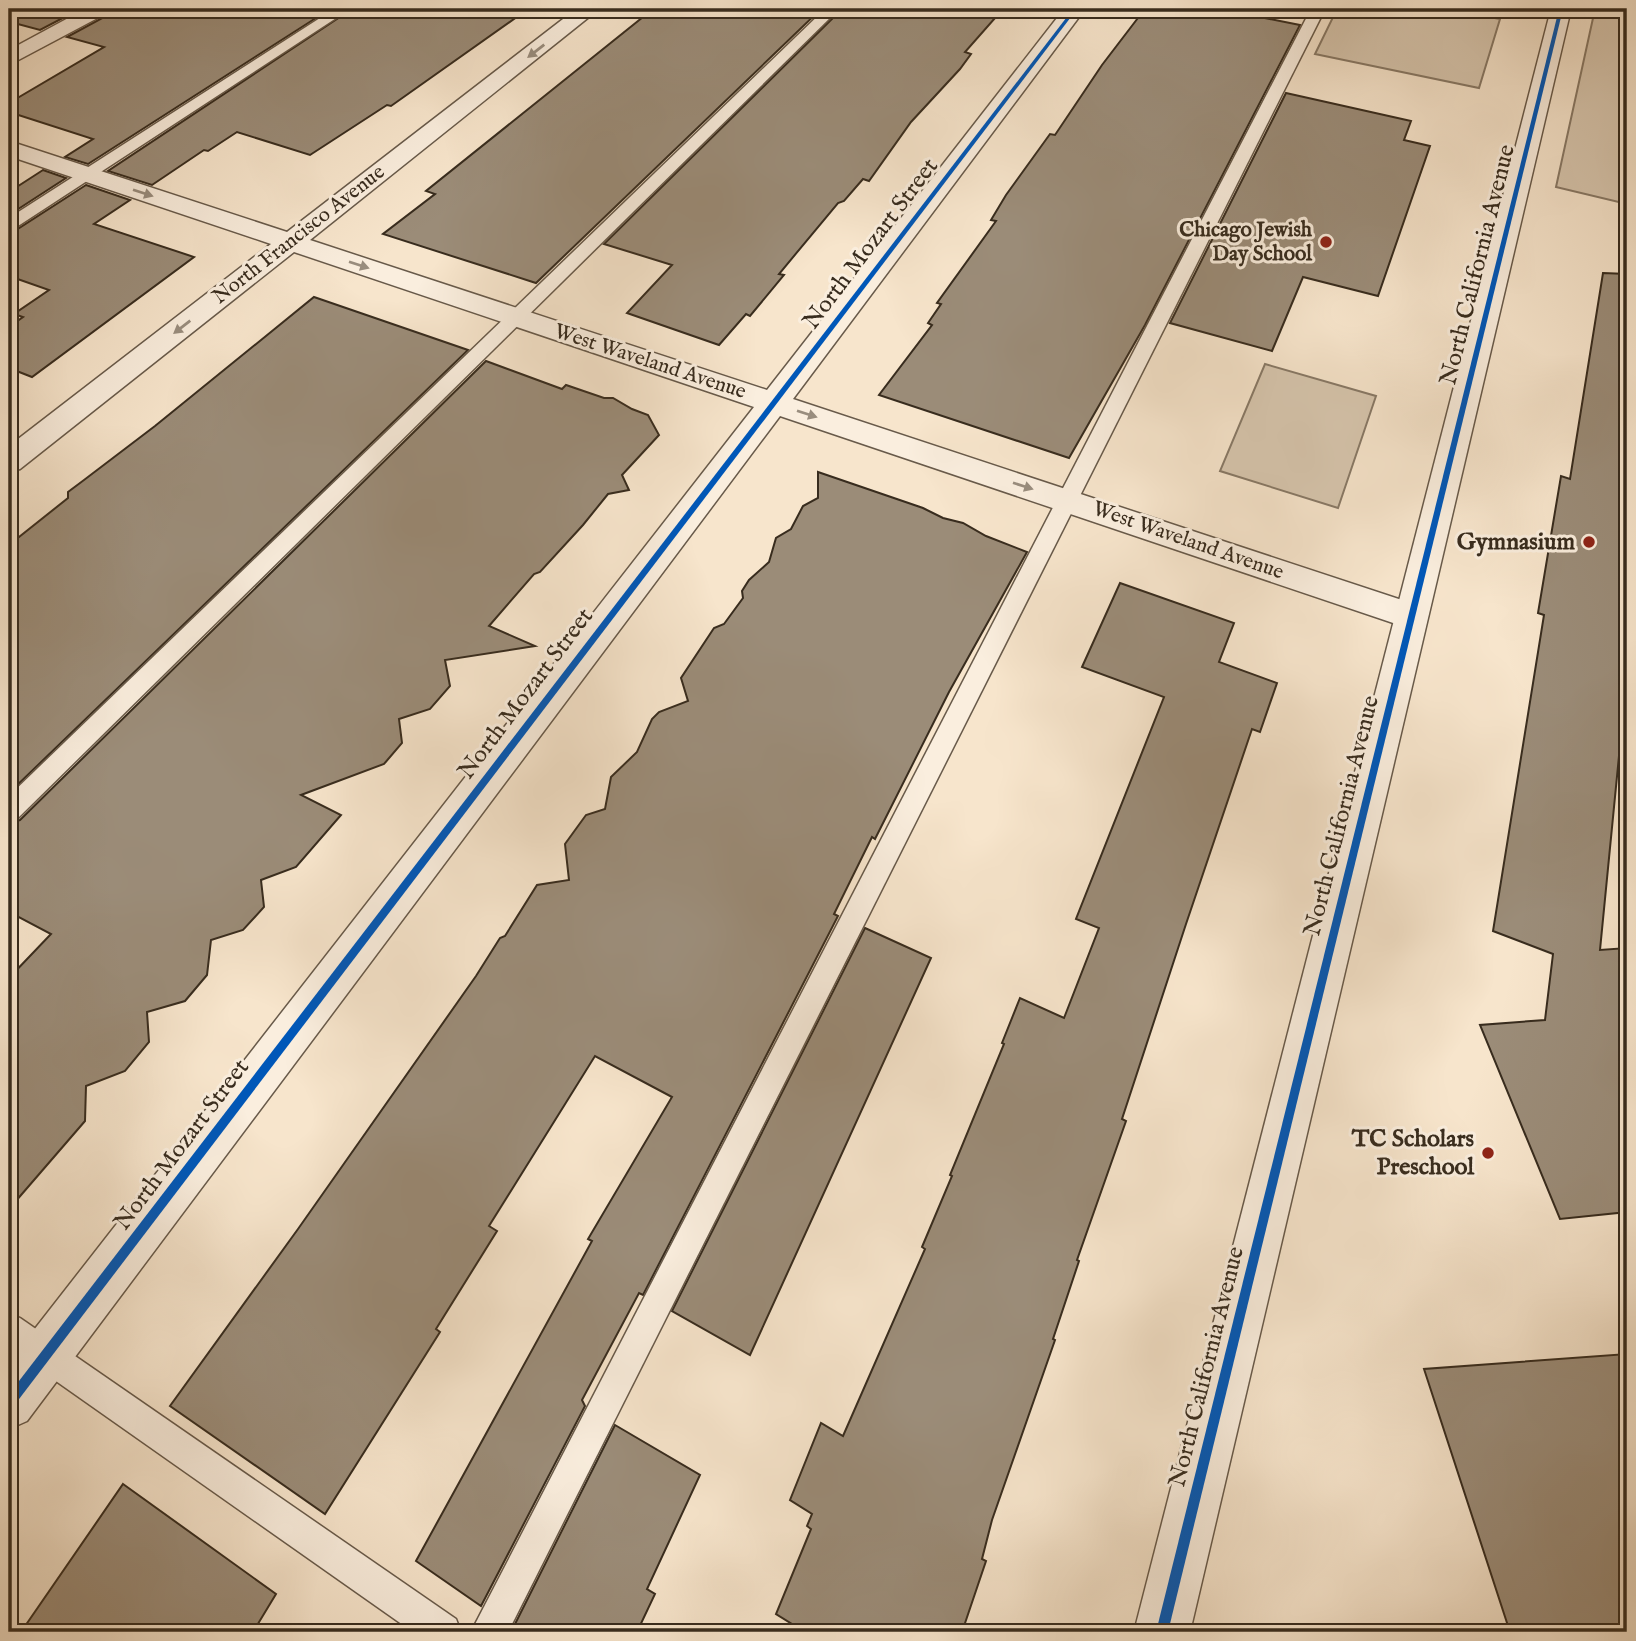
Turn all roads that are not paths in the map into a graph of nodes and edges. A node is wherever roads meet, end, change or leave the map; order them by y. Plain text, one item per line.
1 (100, 9) edge
2 (343, 9) edge
3 (589, 9) edge
4 (832, 9) edge
5 (1075, 9) edge
6 (1318, 9) edge
7 (1558, 9) edge
8 (9, 59) edge
9 (9, 148) edge
10 (87, 174) junction
11 (9, 225) edge
12 (291, 242) junction
13 (516, 317) junction
14 (773, 403) junction
15 (9, 462) edge
16 (1067, 501) junction
17 (1412, 616) junction
18 (9, 811) edge
19 (9, 1329) edge
20 (46, 1354) junction
21 (9, 1403) edge
22 (443, 1632) edge
23 (489, 1632) edge
24 (1162, 1632) edge

1 - 8 street
2 - 10 lane
3 -> 12 street, North Francisco Avenue
4 - 13 lane
5 - 14 street, North Mozart Street
6 - 16 lane
7 - 17 street, North California Avenue
9 - 10 street, West Waveland Avenue
10 - 11 lane
10 -> 12 street, West Waveland Avenue
12 -> 13 street, West Waveland Avenue
12 -> 15 street, North Francisco Avenue
13 - 14 street, West Waveland Avenue
13 - 18 lane
14 -> 16 street, West Waveland Avenue
14 - 20 street, North Mozart Street
16 - 17 street, West Waveland Avenue
16 - 23 lane
17 - 24 street, North California Avenue
19 - 20 lane
20 - 21 street, North Mozart Street
20 - 22 lane

